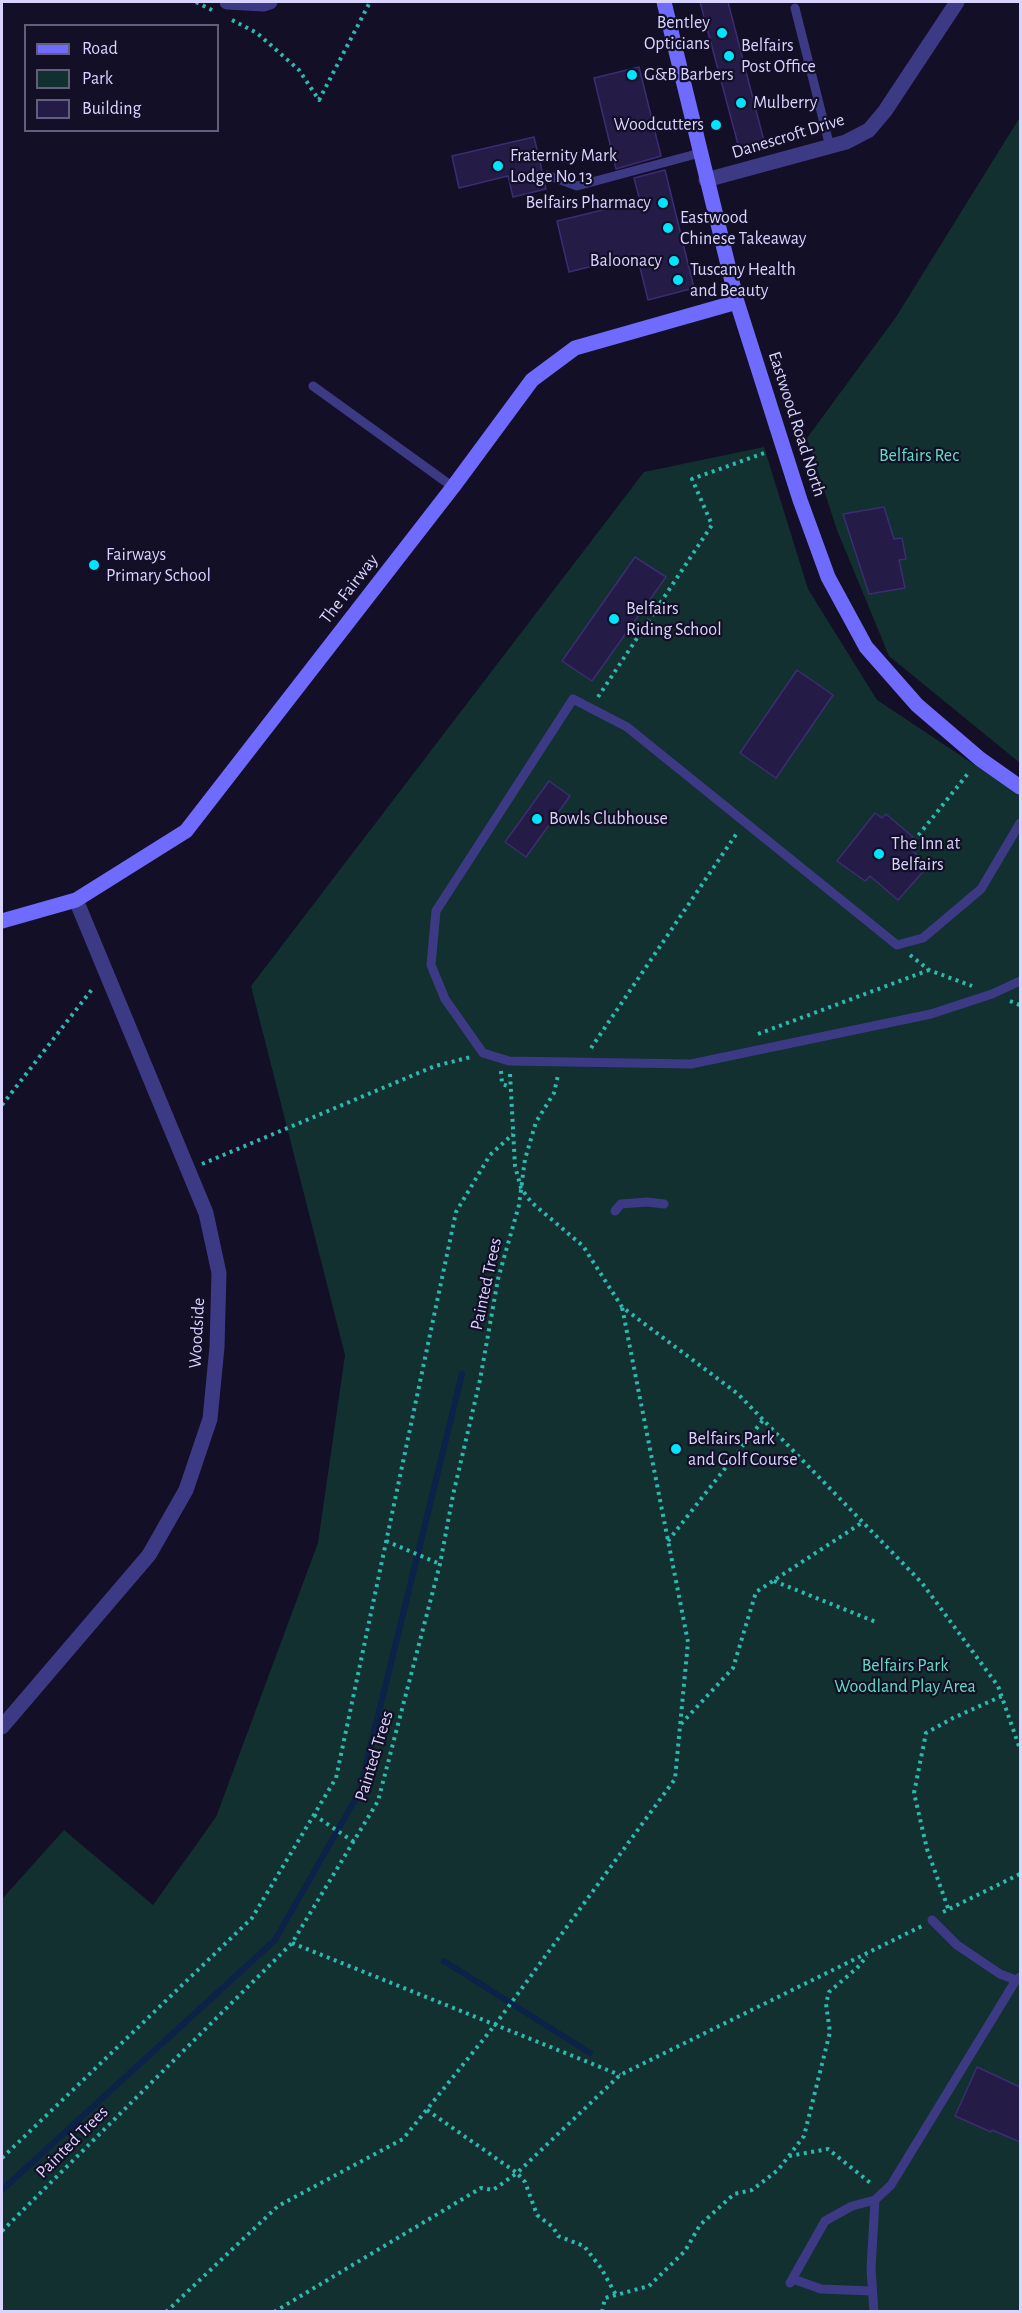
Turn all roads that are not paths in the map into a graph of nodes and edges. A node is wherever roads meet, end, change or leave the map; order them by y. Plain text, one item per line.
1 (270, 2) edge
2 (664, 2) edge
3 (957, 2) edge
4 (222, 7) edge
5 (795, 8) dead end
6 (830, 147) junction
7 (700, 153) junction
8 (547, 175) dead end
9 (706, 180) junction
10 (736, 302) junction
11 (313, 386) dead end
12 (453, 487) junction
13 (1020, 787) edge
14 (1020, 823) edge
15 (76, 900) junction
16 (2, 921) edge
17 (1020, 981) edge
18 (664, 1204) dead end
19 (615, 1211) dead end
20 (2, 1727) edge
21 (932, 1920) road end
22 (1018, 1978) edge
23 (875, 2200) junction
24 (872, 2290) junction
25 (874, 2312) edge

1 - 4 street
2 - 7 street, Eastwood Road North
3 - 6 street, Danescroft Drive
5 - 6 lane
6 - 9 street, Danescroft Drive
7 - 8 lane
7 - 9 street, Eastwood Road North
9 - 10 street, Eastwood Road North
10 - 12 street, The Fairway
10 - 13 street, Eastwood Road North
11 - 12 lane
12 - 15 street, The Fairway
14 - 17 lane
15 - 16 street, The Fairway
15 - 20 street, Woodside
18 - 19 lane
21 - 22 lane
22 - 23 lane
23 - 24 lane
23 - 24 lane
24 - 25 lane

